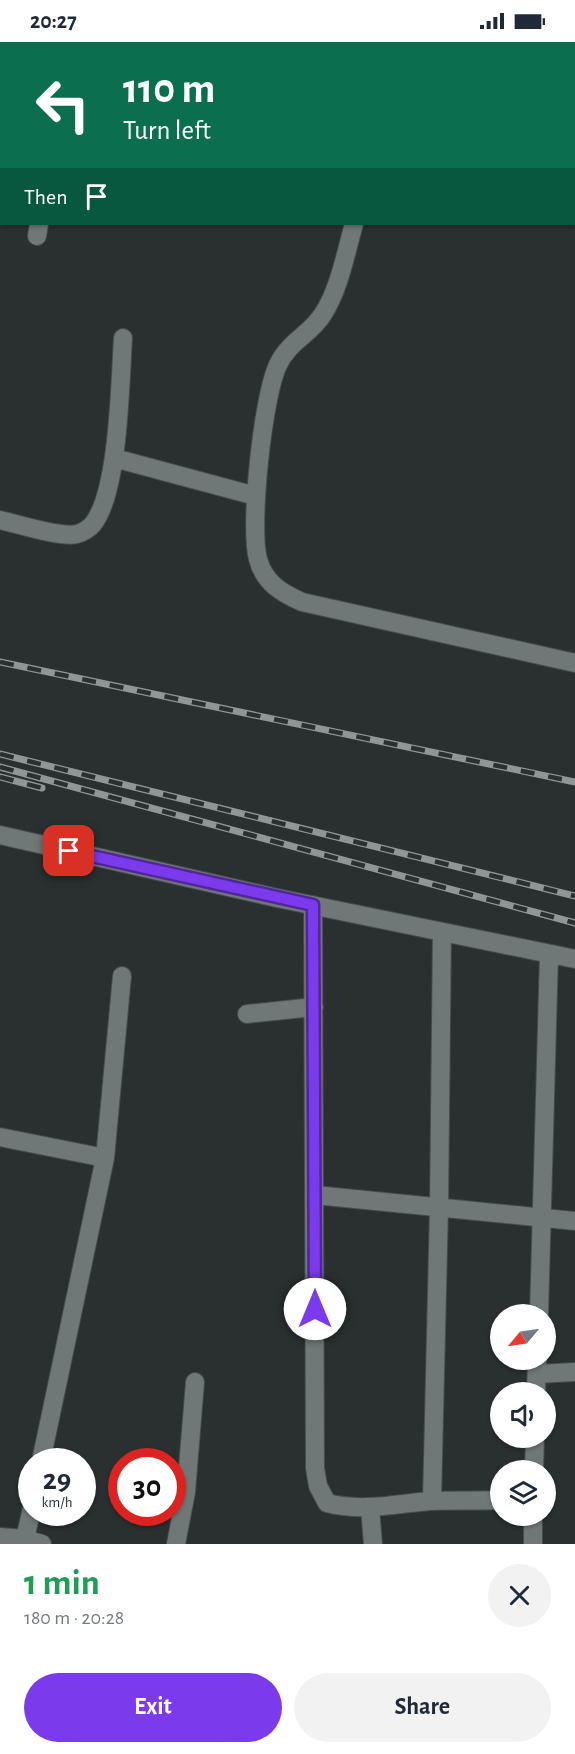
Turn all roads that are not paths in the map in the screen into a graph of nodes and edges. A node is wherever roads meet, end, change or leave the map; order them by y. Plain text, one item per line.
1 (354, 225) edge
2 (123, 338) dead end
3 (114, 458) junction
4 (256, 496) junction
5 (0, 520) edge
6 (575, 663) edge
7 (0, 835) edge
8 (313, 905) junction
9 (442, 932) junction
10 (549, 954) junction
11 (575, 959) edge
12 (122, 976) dead end
13 (314, 1007) junction
14 (247, 1014) dead end
15 (0, 1137) edge
16 (105, 1158) junction
17 (315, 1195) junction
18 (439, 1207) junction
19 (542, 1217) junction
20 (575, 1221) edge
21 (539, 1304) edge
22 (575, 1372) edge
23 (537, 1375) edge
24 (195, 1382) dead end
25 (44, 1448) edge
26 (490, 1500) edge
27 (432, 1501) junction
28 (370, 1508) junction
29 (33, 1526) edge
30 (533, 1526) edge
31 (0, 1537) edge
32 (34, 1542) edge
33 (176, 1544) edge
34 (374, 1544) edge
35 (533, 1544) edge

1 - 4 street
2 - 3 street
3 - 4 street
3 - 5 street
4 - 6 street
7 - 8 street
8 - 9 street
8 - 13 street
9 - 10 street
9 - 18 street
10 - 11 street
10 - 19 street
12 - 16 street
13 - 14 street
13 - 17 street
15 - 16 street
16 - 25 street
17 - 18 street
17 - 28 street
18 - 19 street
18 - 27 street
19 - 20 street
19 - 21 street
22 - 23 street
24 - 33 street
26 - 27 street
27 - 28 street
28 - 34 street
29 - 32 street
30 - 35 street
31 - 32 street

